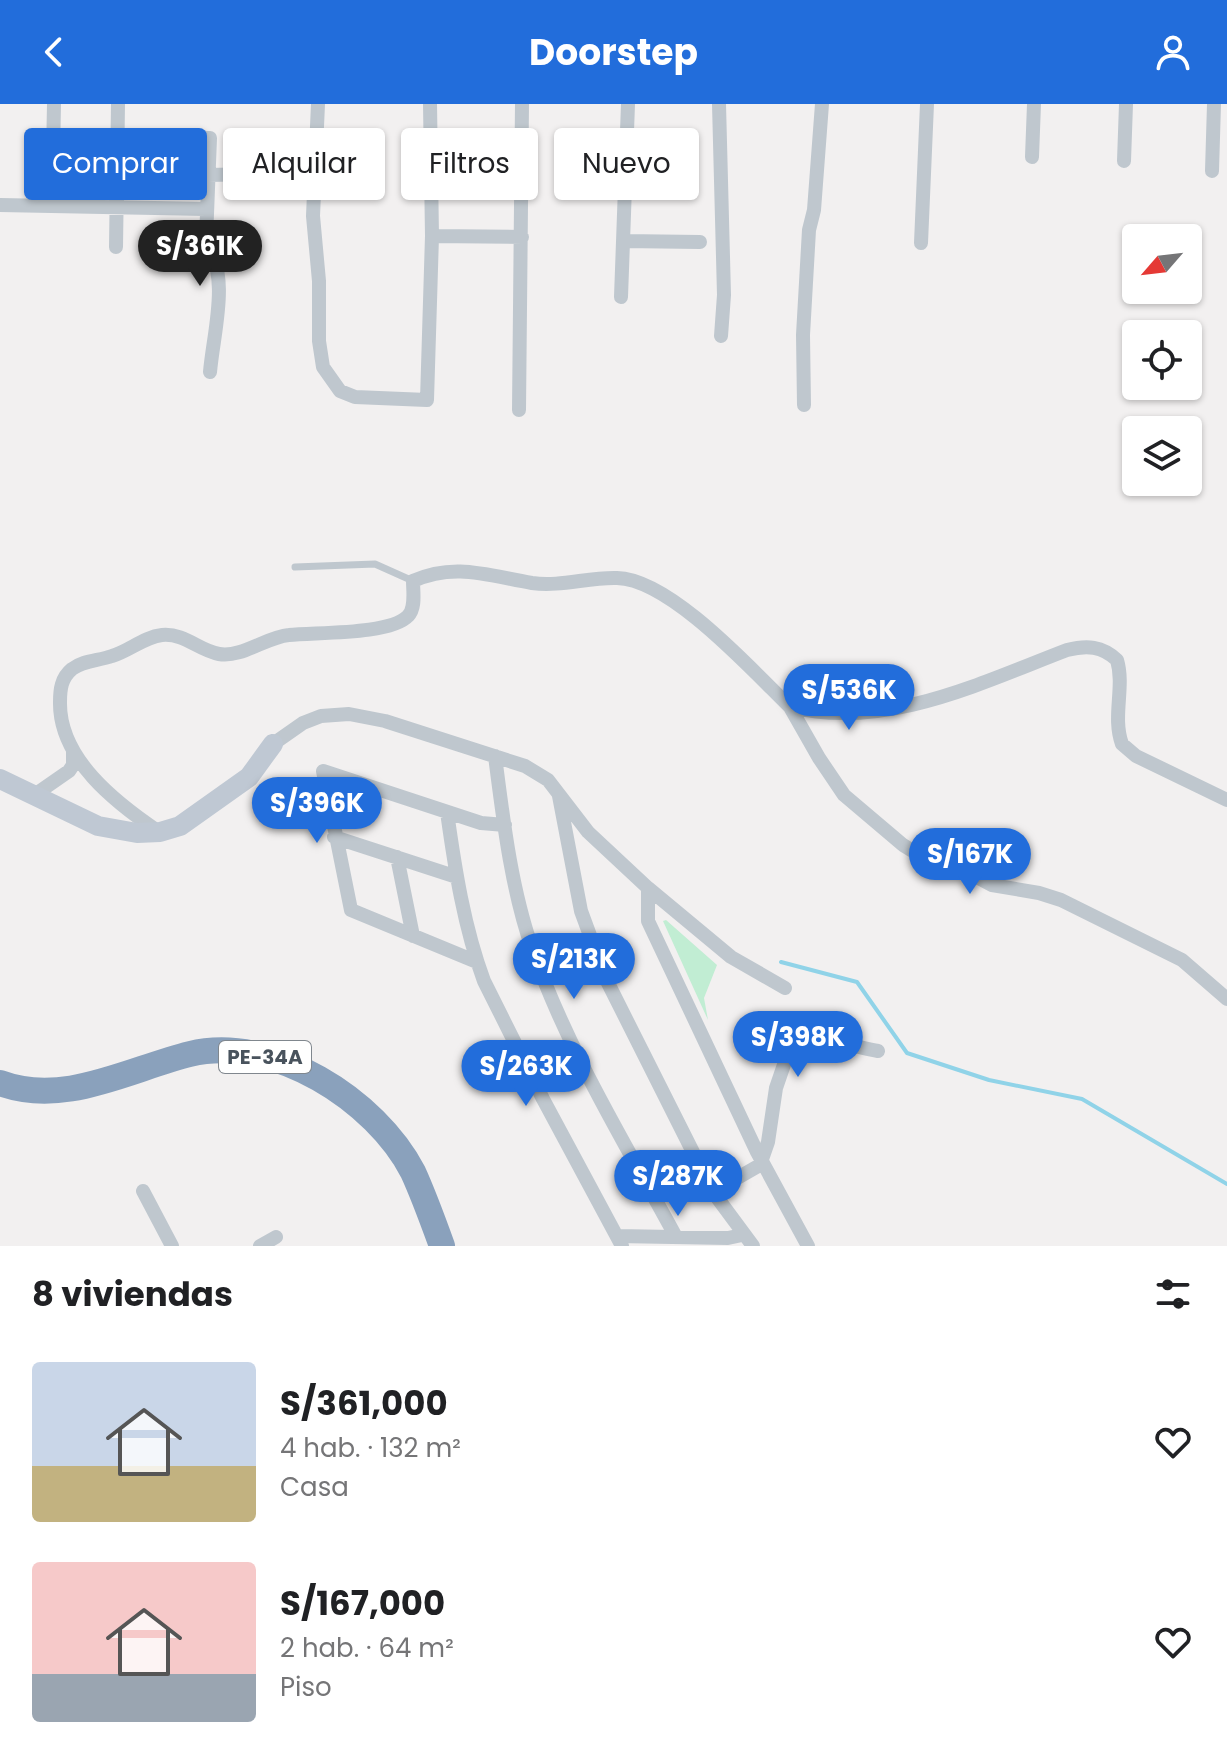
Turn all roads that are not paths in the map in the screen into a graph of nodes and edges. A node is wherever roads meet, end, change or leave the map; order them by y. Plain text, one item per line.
1 (54, 104) edge
2 (118, 104) edge
3 (318, 104) edge
4 (430, 104) edge
5 (522, 104) edge
6 (628, 104) edge
7 (719, 104) edge
8 (822, 104) edge
9 (927, 104) edge
10 (1034, 104) edge
11 (1126, 104) edge
12 (1214, 104) edge
13 (118, 128) edge
14 (317, 128) edge
15 (207, 138) edge
16 (1032, 157) dead end
17 (1124, 161) dead end
18 (1212, 171) dead end
19 (208, 175) junction
20 (223, 175) edge
21 (116, 200) edge
22 (314, 200) edge
23 (0, 205) edge
24 (52, 206) junction
25 (116, 207) junction
26 (206, 209) junction
27 (432, 236) junction
28 (522, 237) junction
29 (623, 241) junction
30 (700, 242) dead end
31 (921, 243) dead end
32 (116, 247) dead end
33 (621, 297) dead end
34 (721, 336) dead end
35 (210, 372) dead end
36 (804, 405) dead end
37 (519, 410) dead end
38 (295, 567) dead end
39 (413, 581) junction
40 (790, 707) junction
41 (273, 744) joint
42 (73, 751) junction
43 (495, 756) junction
44 (0, 779) edge
45 (559, 791) junction
46 (33, 796) junction
47 (1227, 800) edge
48 (447, 812) junction
49 (505, 825) junction
50 (160, 832) junction
51 (334, 837) junction
52 (397, 857) junction
53 (457, 877) junction
54 (648, 888) junction
55 (413, 936) junction
56 (477, 962) junction
57 (785, 988) dead end
58 (1227, 999) edge
59 (878, 1051) dead end
60 (0, 1083) edge
61 (760, 1159) junction
62 (143, 1191) dead end
63 (713, 1192) junction
64 (276, 1237) dead end
65 (676, 1237) junction
66 (748, 1240) edge
67 (620, 1241) edge
68 (172, 1246) edge
69 (260, 1246) edge
70 (442, 1246) edge
71 (808, 1246) edge

1 - 24 street
2 - 13 street
3 - 14 street
4 - 27 street
5 - 28 street
6 - 29 street
7 - 34 street
8 - 36 street
9 - 31 street
10 - 16 street
11 - 17 street
12 - 18 street
15 - 19 street
19 - 20 street
19 - 26 street
21 - 25 street
22 - 27 street
23 - 24 street
24 - 25 street
25 - 26 street
25 - 32 street
26 - 35 street
27 - 28 street
28 - 37 street
29 - 30 street
29 - 33 street
38 - 39 lane
39 - 40 street
39 - 42 street
40 - 47 street
40 - 58 street
41 - 43 street
41 - 50 street
42 - 46 street
42 - 50 street
43 - 45 street
43 - 49 street
44 - 46 street
45 - 54 street
45 - 63 street
46 - 50 street
48 - 49 street
48 - 51 street
48 - 53 street
49 - 65 street
51 - 52 street
51 - 55 street
52 - 53 street
52 - 55 street
53 - 56 street
54 - 57 street
54 - 61 street
55 - 56 street
56 - 67 street
59 - 61 street
60 - 70 highway, PE-34A
61 - 63 street
61 - 71 street
62 - 68 street
63 - 66 street
64 - 69 street
65 - 66 street
65 - 67 street

